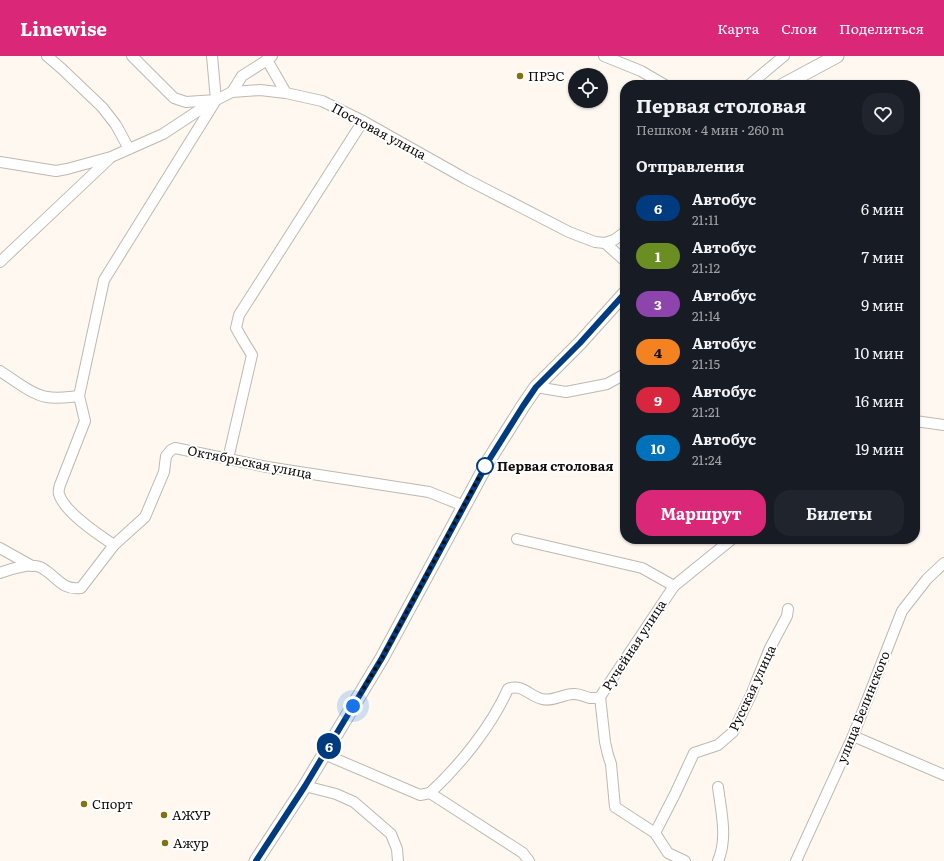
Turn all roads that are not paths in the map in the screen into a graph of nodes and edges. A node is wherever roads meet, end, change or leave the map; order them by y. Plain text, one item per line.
1 (46, 56) edge
2 (132, 56) edge
3 (212, 56) edge
4 (604, 56) edge
5 (784, 56) edge
6 (837, 56) edge
7 (270, 58) edge
8 (656, 80) edge
9 (755, 80) edge
10 (792, 80) edge
11 (232, 92) junction
12 (286, 93) junction
13 (216, 100) junction
14 (363, 121) junction
15 (129, 149) junction
16 (111, 157) junction
17 (0, 162) edge
18 (620, 236) edge
19 (605, 243) junction
20 (620, 256) edge
21 (0, 262) edge
22 (620, 299) edge
23 (0, 371) edge
24 (620, 377) edge
25 (536, 387) junction
26 (79, 396) junction
27 (920, 422) edge
28 (944, 425) edge
29 (228, 459) junction
30 (464, 506) junction
31 (517, 539) dead end
32 (114, 544) junction
33 (726, 544) edge
34 (0, 548) edge
35 (944, 563) edge
36 (32, 566) junction
37 (0, 573) edge
38 (674, 586) junction
39 (788, 609) dead end
40 (600, 697) junction
41 (853, 736) junction
42 (324, 754) junction
43 (944, 775) edge
44 (305, 786) junction
45 (718, 787) dead end
46 (430, 793) junction
47 (655, 833) junction
48 (256, 861) edge
49 (398, 861) edge
50 (529, 861) edge
51 (685, 861) edge
52 (718, 861) edge
53 (796, 861) edge

1 - 15 street
2 - 13 street, Постовая улица
3 - 13 street
4 - 8 street
5 - 9 street
6 - 10 main road
7 - 11 street
7 - 12 street
11 - 12 street, Постовая улица
11 - 13 street, Постовая улица
12 - 14 street, Постовая улица
13 - 15 street
13 - 26 street
14 - 19 street, Постовая улица
14 - 29 street
15 - 16 street
16 - 17 street
16 - 21 street
18 - 19 street
19 - 20 street
22 - 25 main road
23 - 26 street
24 - 25 street
25 - 30 main road
26 - 32 street
27 - 28 street
29 - 30 street, Октябрьская улица
29 - 32 street, Октябрьская улица
30 - 42 main road
31 - 38 street
32 - 36 street, Октябрьская улица
33 - 38 street, Ручейная улица
34 - 36 street
35 - 41 street, улица Белинского
36 - 37 street
38 - 40 street, Ручейная улица
39 - 47 street, Русская улица
40 - 46 street, Ручейная улица
40 - 47 street
41 - 43 street
41 - 53 street, улица Белинского
42 - 44 main road
42 - 46 street
44 - 48 main road
44 - 49 street
45 - 52 street
46 - 50 street
47 - 51 street

